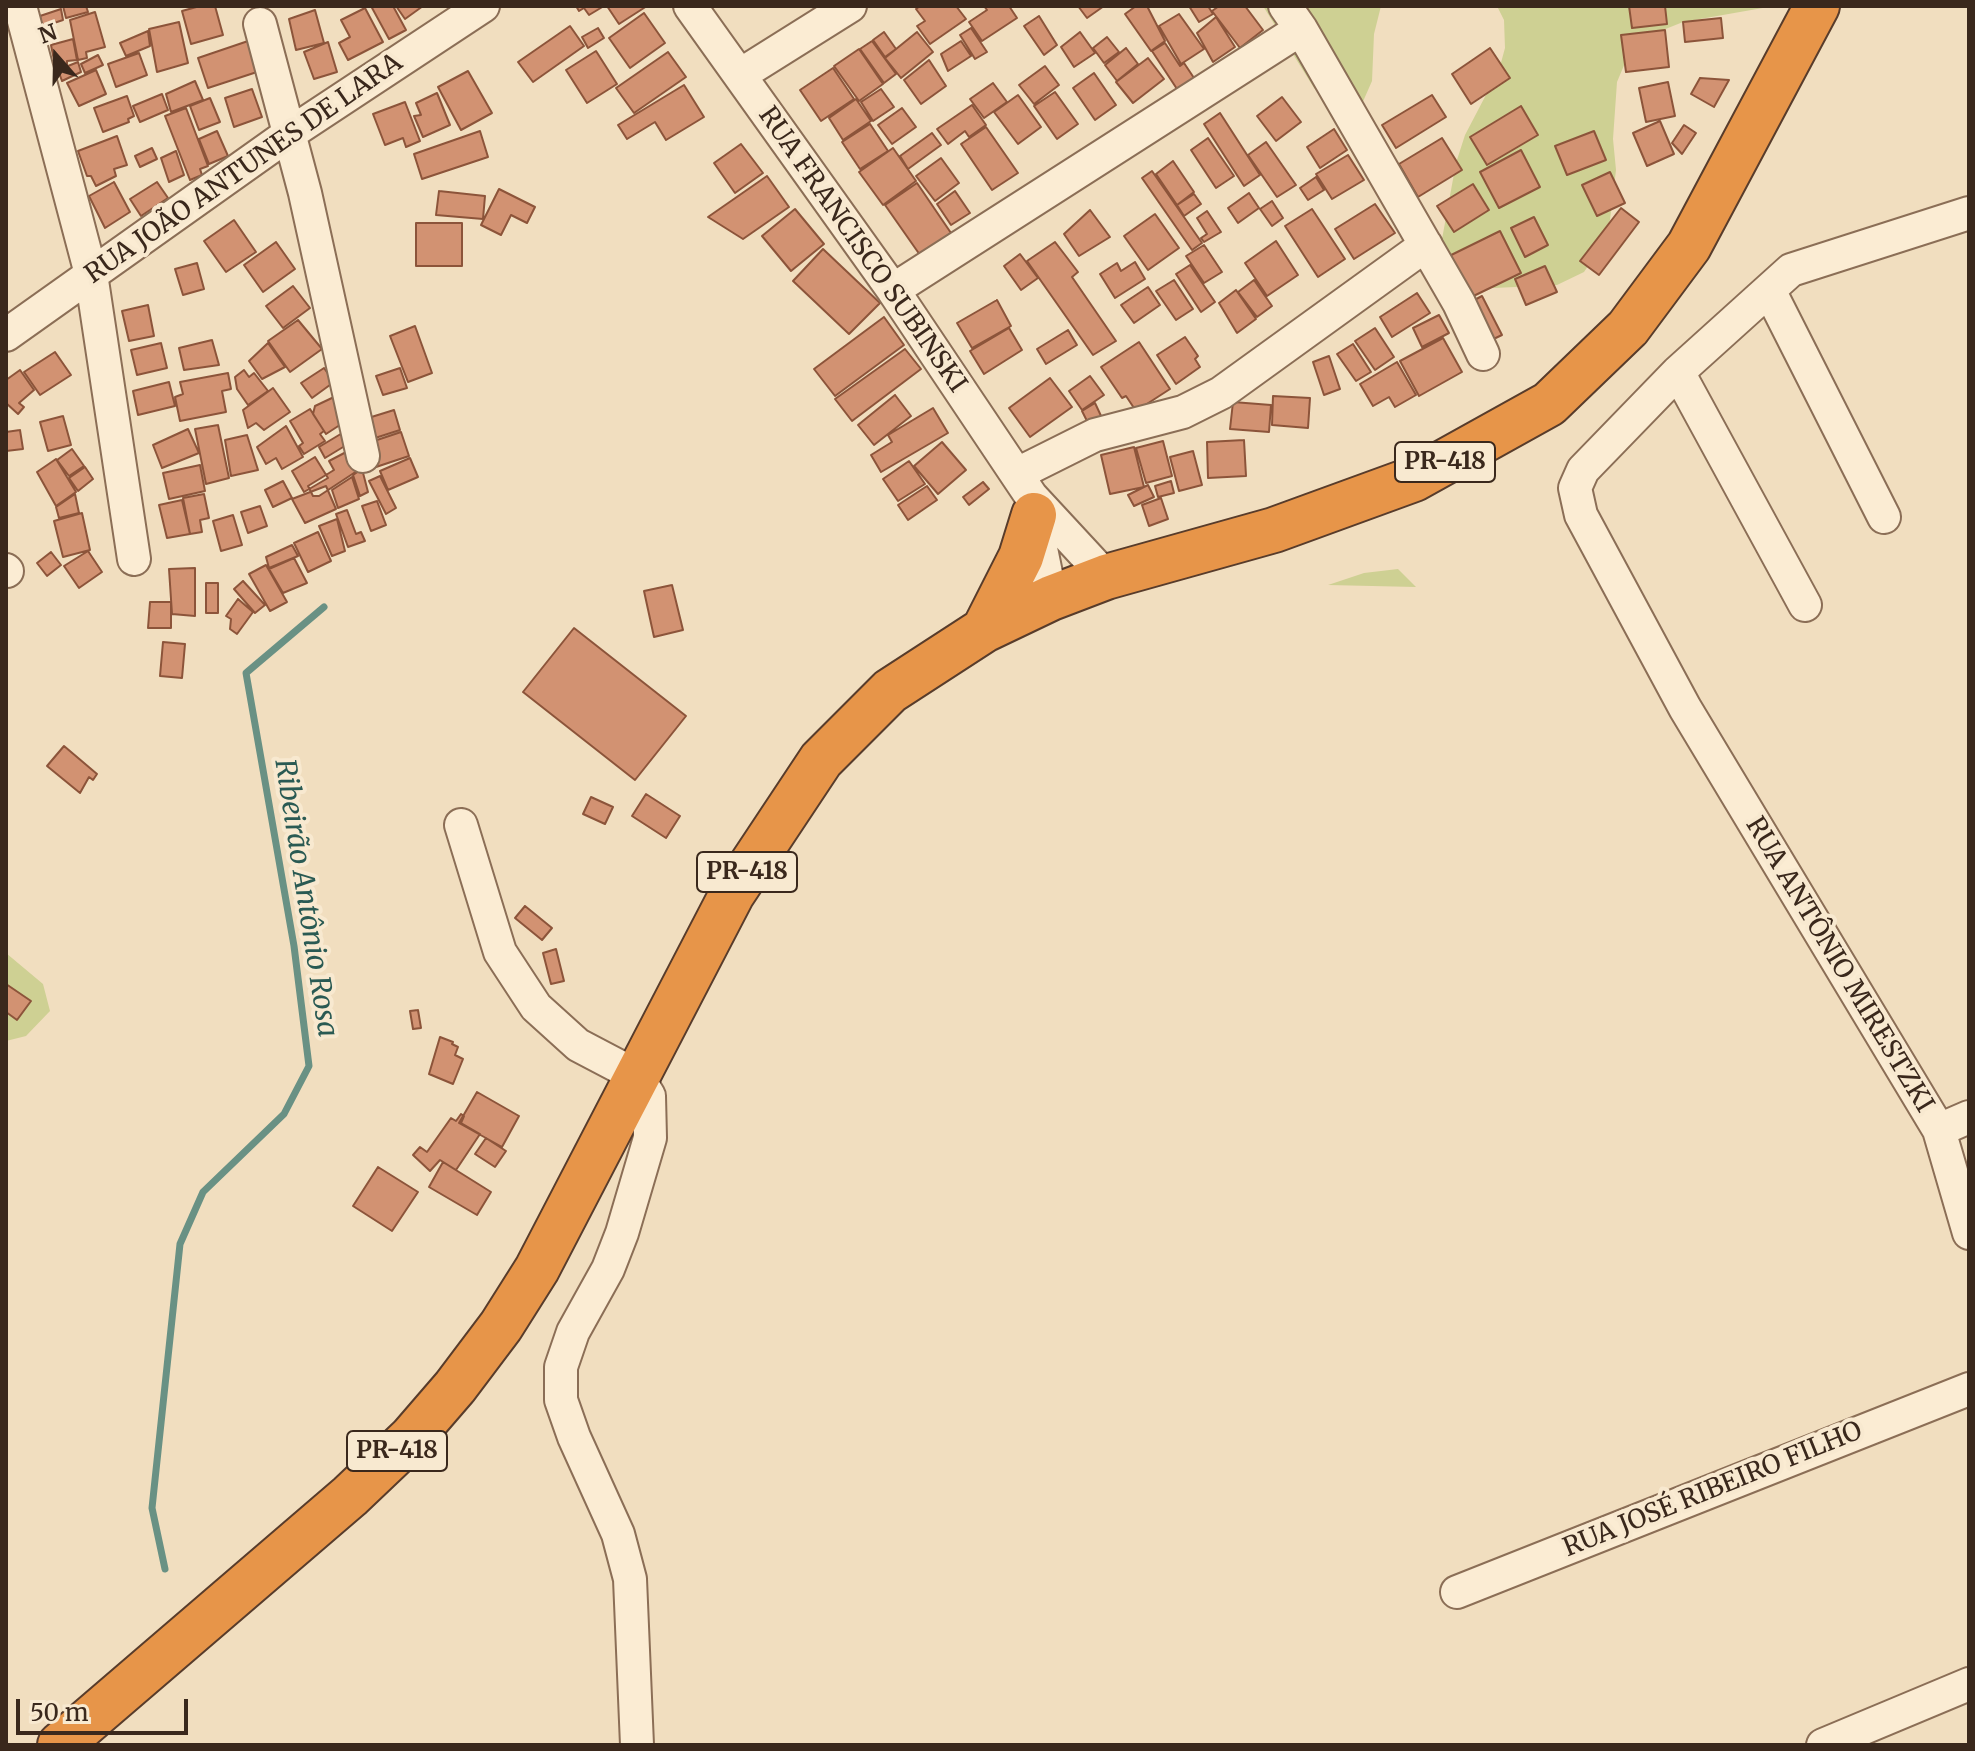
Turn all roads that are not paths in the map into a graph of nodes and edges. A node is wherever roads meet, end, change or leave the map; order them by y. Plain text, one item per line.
1 (20, 6) edge
2 (483, 6) edge
3 (690, 6) edge
4 (850, 6) edge
5 (1817, 6) edge
6 (1293, 17) edge
7 (260, 24) dead end
8 (740, 75) junction
9 (289, 134) junction
10 (1969, 213) edge
11 (1426, 245) junction
12 (91, 274) junction
13 (893, 290) junction
14 (1769, 290) junction
15 (6, 335) edge
16 (1483, 354) dead end
17 (1678, 372) junction
18 (363, 456) dead end
19 (1027, 495) junction
20 (1884, 517) dead end
21 (134, 559) dead end
22 (1106, 577) junction
23 (1051, 598) junction
24 (1805, 605) dead end
25 (984, 630) junction
26 (461, 825) dead end
27 (637, 1076) junction
28 (1969, 1117) edge
29 (1939, 1130) junction
30 (1969, 1233) edge
31 (1969, 1389) edge
32 (1457, 1592) dead end
33 (1969, 1684) edge
34 (60, 1745) edge
35 (637, 1745) edge
36 (1823, 1745) edge

1 - 12 street
2 - 9 street, RUA JOÃO ANTUNES DE LARA
3 - 8 street, RUA FRANCISCO SUBINSKI
4 - 8 street
5 - 22 highway, PR-418
6 - 11 street
6 - 13 street
7 - 9 street
8 - 13 street, RUA FRANCISCO SUBINSKI
9 - 12 street, RUA JOÃO ANTUNES DE LARA
9 - 18 street
10 - 14 street
11 - 16 street
11 - 19 street
12 - 15 street, RUA JOÃO ANTUNES DE LARA
12 - 21 street
13 - 19 street, RUA FRANCISCO SUBINSKI
14 - 17 street
14 - 20 street
17 - 24 street
17 - 29 street, RUA ANTÔNIO MIRESTZKI
19 - 22 street, RUA FRANCISCO SUBINSKI
19 - 23 street, RUA FRANCISCO SUBINSKI
19 - 25 highway
22 - 23 highway, PR-418
23 - 25 highway, PR-418
25 - 27 highway, PR-418
26 - 27 street
27 - 34 highway, PR-418
27 - 35 street
28 - 29 street
29 - 30 street, RUA ANTÔNIO MIRESTZKI
31 - 32 street, RUA JOSÉ RIBEIRO FILHO
33 - 36 street

